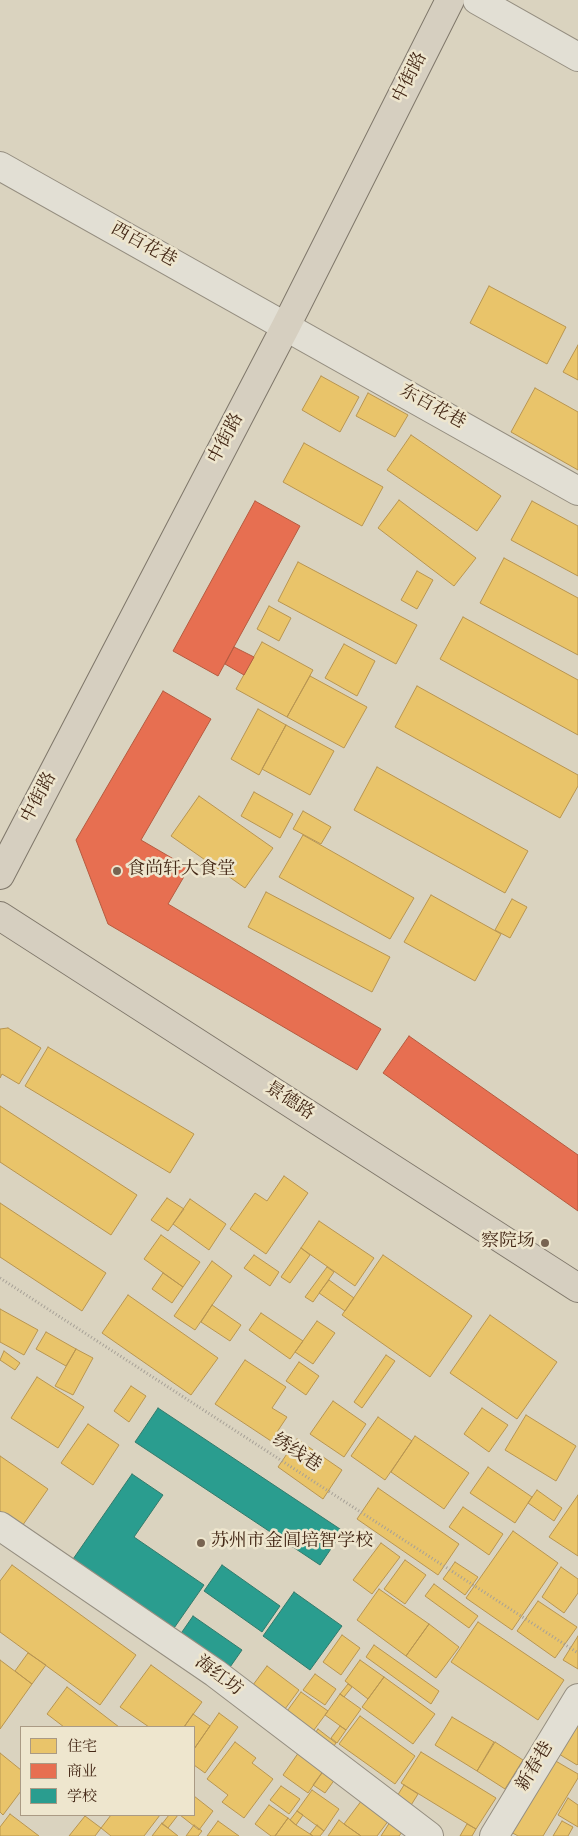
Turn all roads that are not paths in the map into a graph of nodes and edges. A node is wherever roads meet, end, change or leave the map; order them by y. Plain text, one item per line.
1 (450, 0) edge
2 (477, 0) edge
3 (578, 57) edge
4 (0, 166) edge
5 (286, 326) junction
6 (578, 490) edge
7 (0, 876) edge
8 (0, 916) edge
9 (578, 1288) edge
10 (0, 1526) edge
11 (578, 1698) edge
12 (429, 1836) edge
13 (494, 1836) edge

1 - 5 main road, 中街路
2 - 3 street
4 - 5 street, 西百花巷
5 - 6 street, 东百花巷
5 - 7 main road, 中街路
8 - 9 main road, 景德路
10 - 12 street, 海红坊
11 - 13 street, 新春巷

